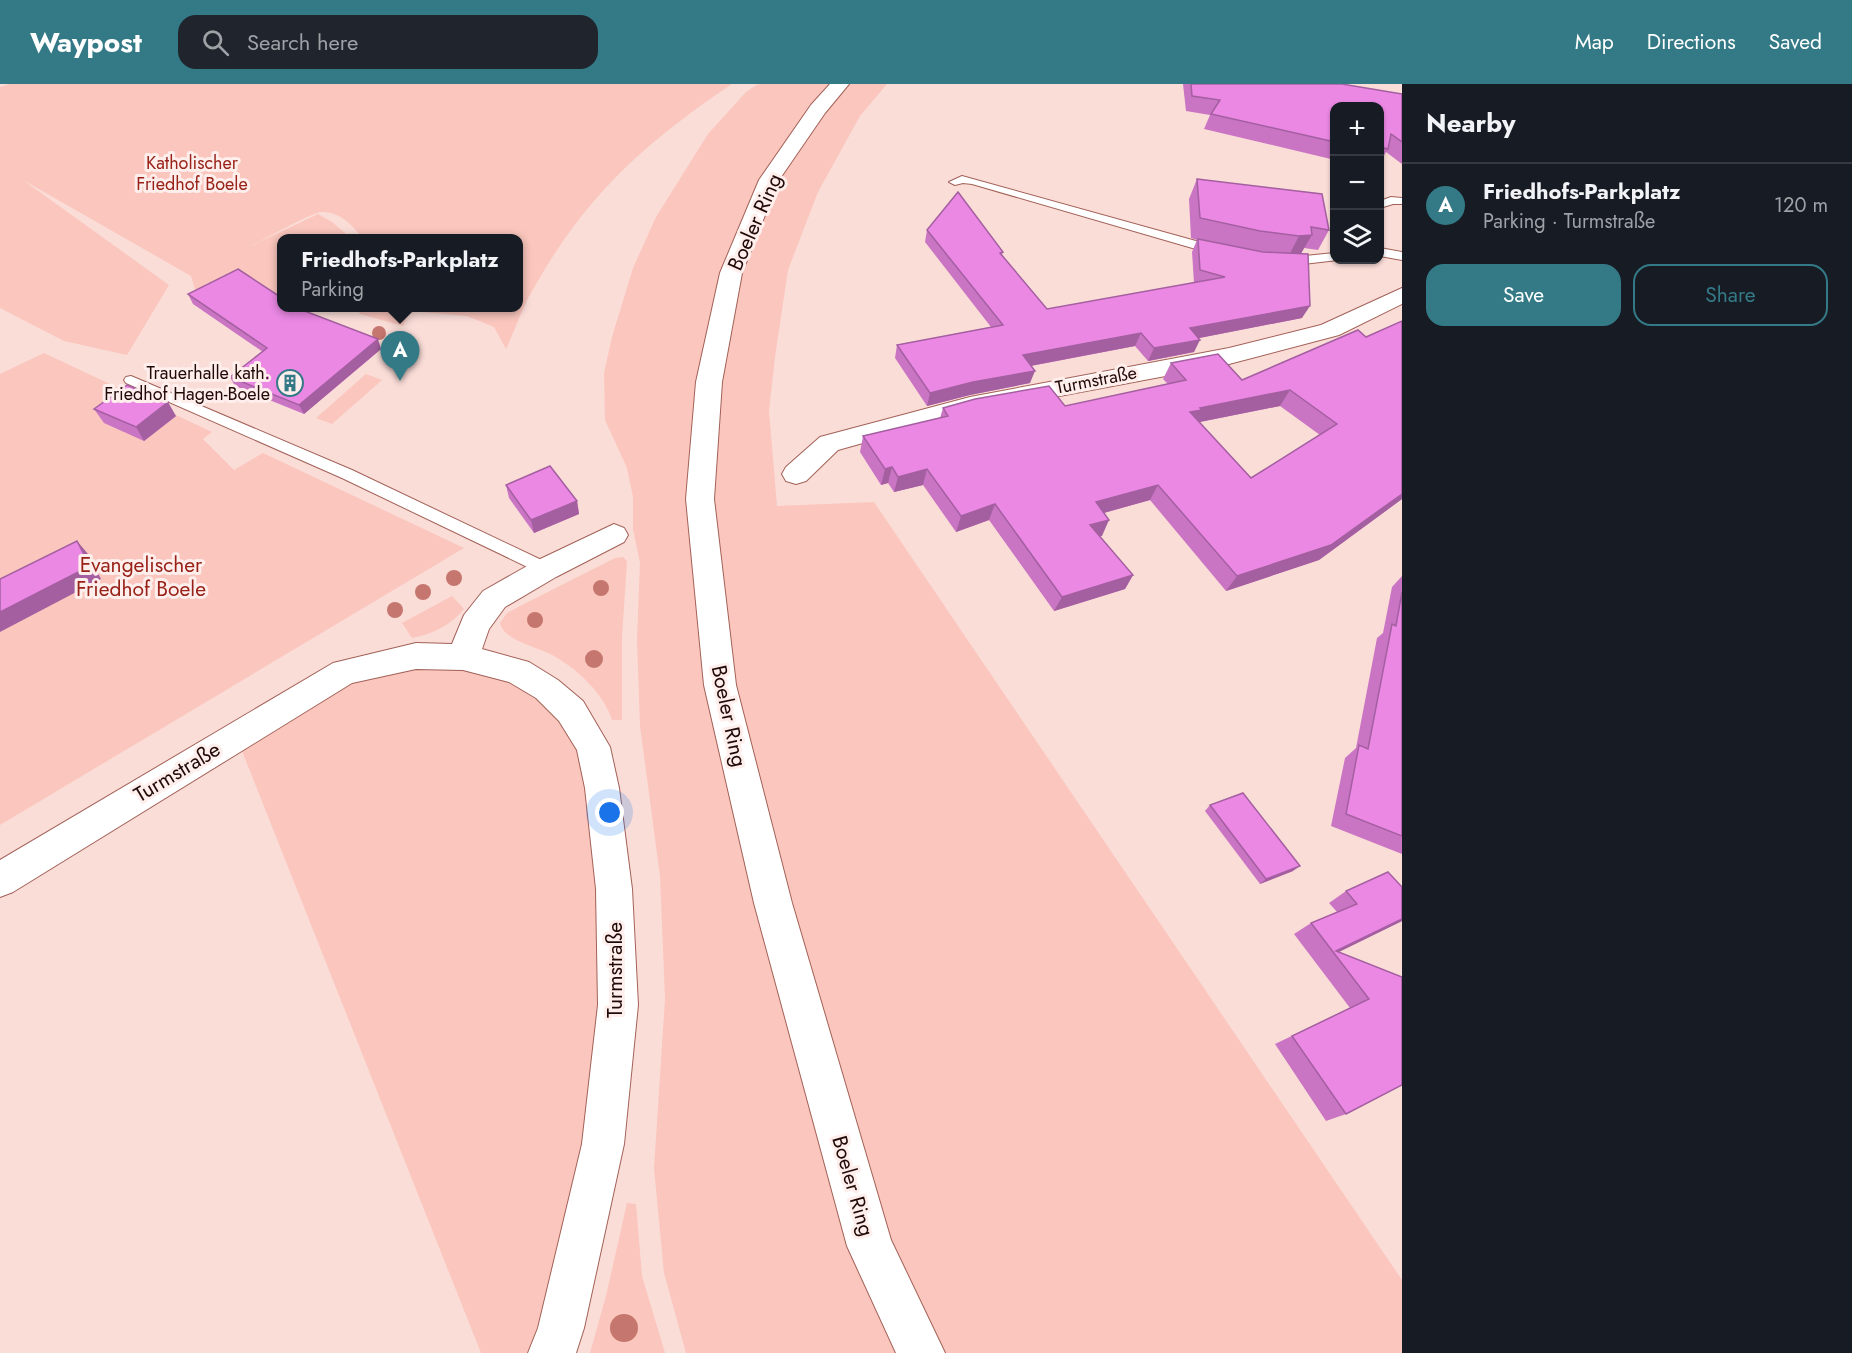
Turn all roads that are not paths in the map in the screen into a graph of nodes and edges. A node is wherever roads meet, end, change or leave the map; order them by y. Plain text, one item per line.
1 (840, 84) edge
2 (955, 182) dead end
3 (1402, 201) edge
4 (1384, 203) edge
5 (1384, 253) edge
6 (1227, 254) edge
7 (1402, 256) edge
8 (1330, 258) edge
9 (1268, 260) edge
10 (1402, 295) edge
11 (131, 380) dead end
12 (796, 474) dead end
13 (614, 535) dead end
14 (546, 569) junction
15 (464, 657) junction
16 (0, 880) edge
17 (552, 1353) edge
18 (921, 1353) edge

1 - 18 street, Boeler Ring
2 - 6 lane
3 - 4 lane
5 - 7 lane
8 - 9 lane
10 - 12 street, Turmstraße
11 - 14 lane
13 - 14 street
14 - 15 street
15 - 16 street, Turmstraße
15 - 17 street, Turmstraße

